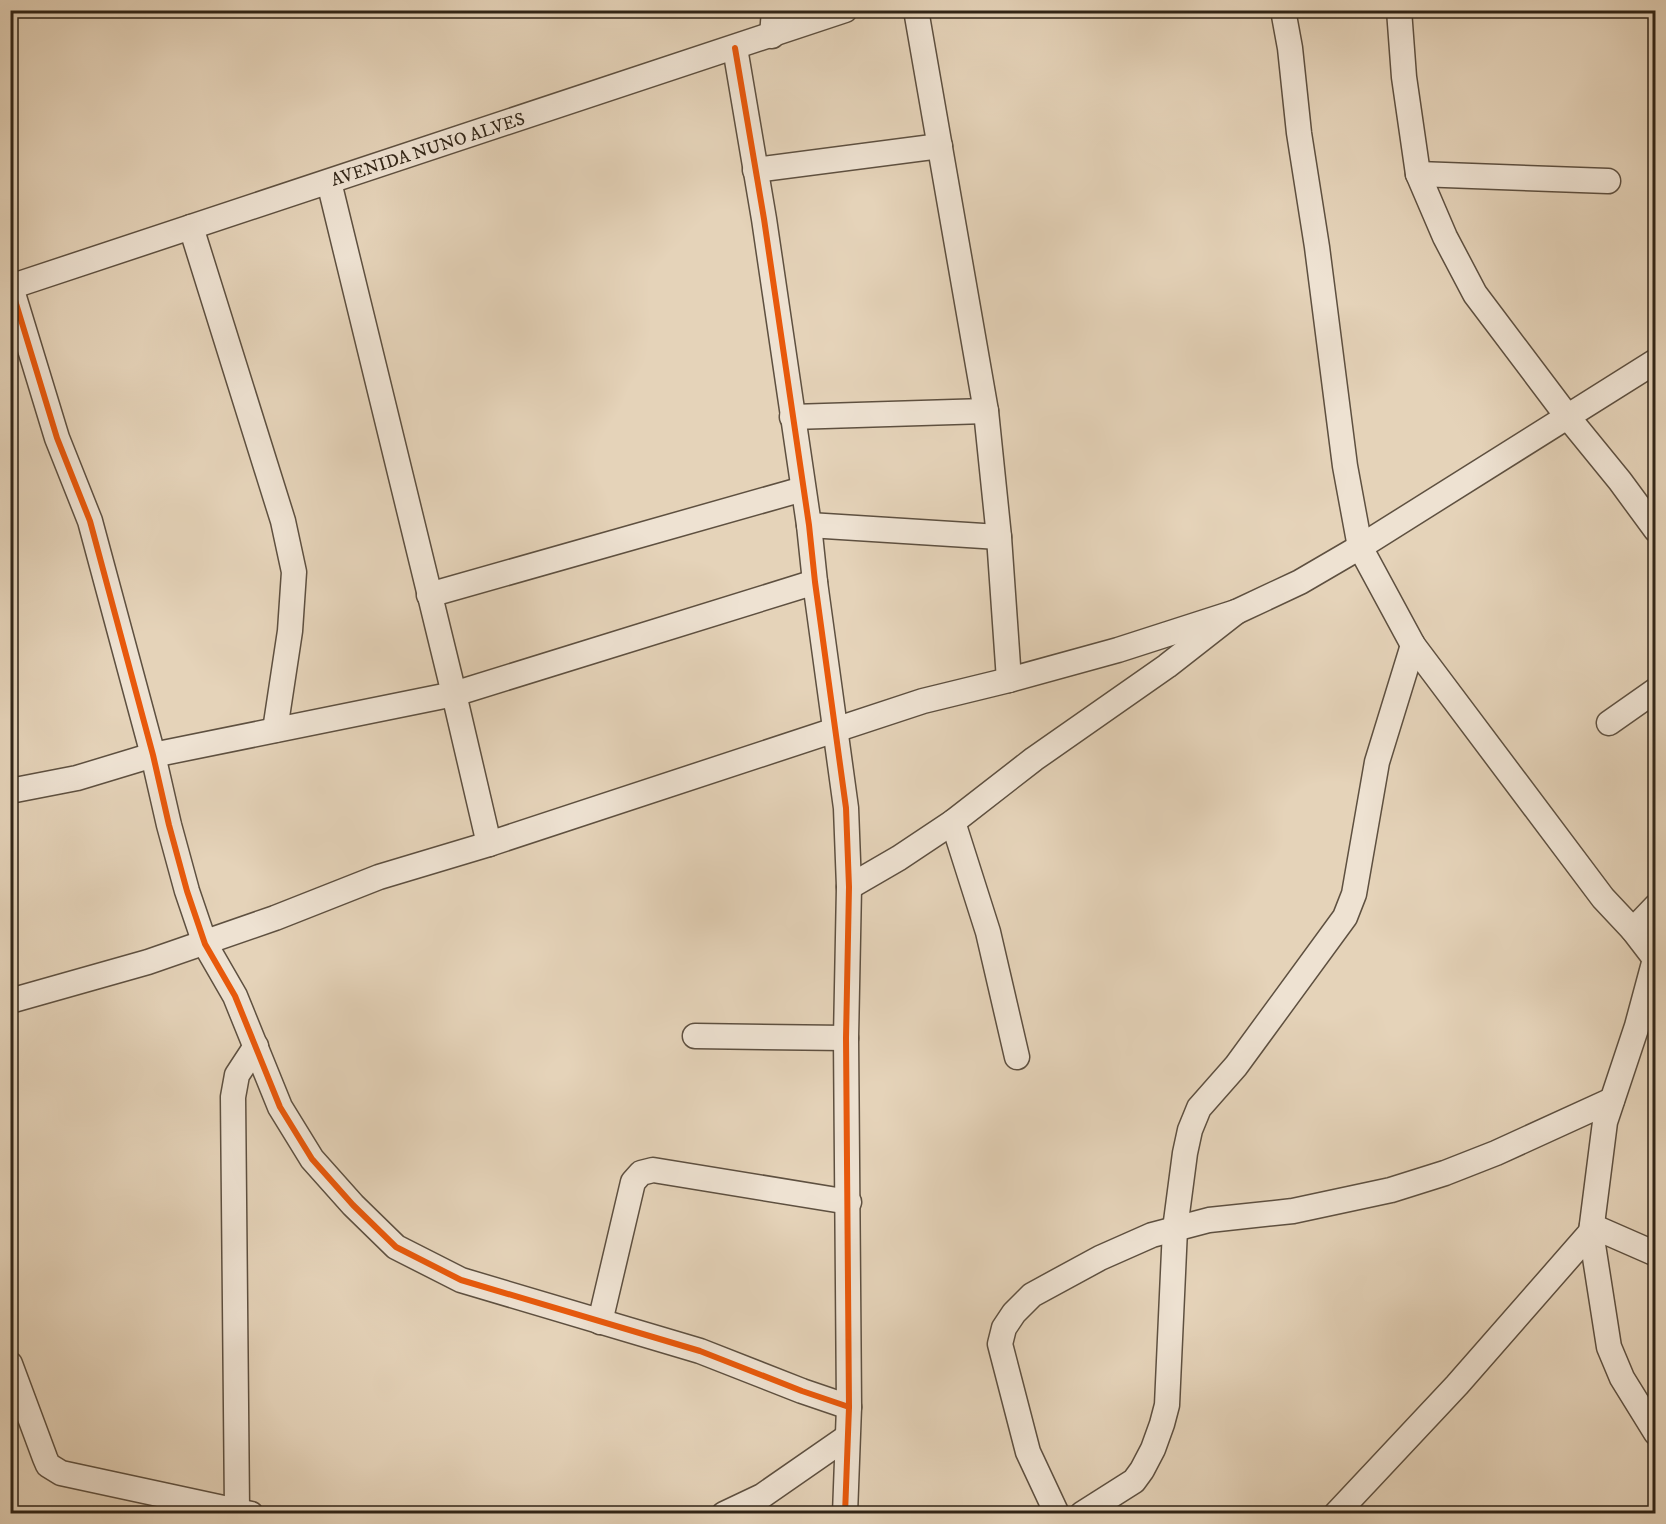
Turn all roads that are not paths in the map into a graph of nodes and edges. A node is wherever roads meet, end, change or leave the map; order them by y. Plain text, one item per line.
1 (774, 10) edge
2 (845, 10) edge
3 (916, 10) edge
4 (1283, 10) edge
5 (1399, 10) edge
6 (772, 36) junction
7 (735, 48) junction
8 (940, 146) junction
9 (756, 170) junction
10 (1418, 174) junction
11 (1608, 181) dead end
12 (329, 183) junction
13 (191, 226) junction
14 (11, 287) edge
15 (1656, 361) edge
16 (986, 411) junction
17 (1567, 416) junction
18 (792, 417) junction
19 (803, 489) junction
20 (809, 525) junction
21 (1656, 530) edge
22 (999, 537) junction
23 (1360, 547) junction
24 (815, 582) junction
25 (429, 595) junction
26 (1236, 612) junction
27 (1413, 645) junction
28 (1009, 680) junction
29 (1656, 690) edge
30 (454, 694) junction
31 (1609, 723) dead end
32 (275, 730) junction
33 (836, 731) junction
34 (153, 755) junction
35 (10, 791) edge
36 (953, 822) junction
37 (489, 844) junction
38 (849, 887) junction
39 (1656, 906) edge
40 (1633, 930) junction
41 (205, 944) junction
42 (1655, 959) edge
43 (10, 1001) edge
44 (694, 1036) dead end
45 (846, 1038) junction
46 (256, 1046) junction
47 (1017, 1057) dead end
48 (1612, 1100) junction
49 (849, 1202) junction
50 (1175, 1229) junction
51 (1591, 1229) junction
52 (1656, 1254) edge
53 (600, 1322) junction
54 (10, 1364) edge
55 (849, 1407) junction
56 (1656, 1433) edge
57 (847, 1437) junction
58 (244, 1511) edge
59 (724, 1514) edge
60 (845, 1514) edge
61 (1057, 1514) edge
62 (1082, 1514) edge
63 (1336, 1514) edge

1 - 6 street
2 - 6 street, AVENIDA NUNO ALVES
3 - 8 street
4 - 23 street
5 - 10 street
6 - 7 street, AVENIDA NUNO ALVES
7 - 9 street
7 - 12 street, AVENIDA NUNO ALVES
8 - 9 street
8 - 16 street
9 - 18 street
10 - 11 street
10 - 17 street
12 - 13 street, AVENIDA NUNO ALVES
12 - 25 street
13 - 14 street, AVENIDA NUNO ALVES
13 - 32 street
14 - 34 street
15 - 17 street
16 - 18 street
16 - 22 street
17 - 21 street
17 - 23 street
18 - 19 street
19 - 20 street
19 - 25 street
20 - 22 street
20 - 24 street
22 - 28 street
23 - 26 street
23 - 27 street
24 - 30 street
24 - 33 street
25 - 30 street
26 - 28 street
26 - 36 street
27 - 40 street
27 - 50 street
28 - 33 street
29 - 31 street
30 - 32 street
30 - 37 street
32 - 34 street
33 - 37 street
33 - 38 street
34 - 35 street
34 - 41 street
36 - 38 street
36 - 47 street
37 - 41 street
38 - 45 street
39 - 40 street
40 - 42 street
41 - 43 street
41 - 46 street
42 - 48 street
44 - 45 street
45 - 49 street
46 - 53 street
46 - 58 street
48 - 50 street
48 - 51 street
49 - 53 street
49 - 55 street
50 - 61 street
50 - 62 street
51 - 52 street
51 - 56 street
51 - 63 street
53 - 55 street
54 - 58 street
55 - 57 street
57 - 59 street
57 - 60 street

